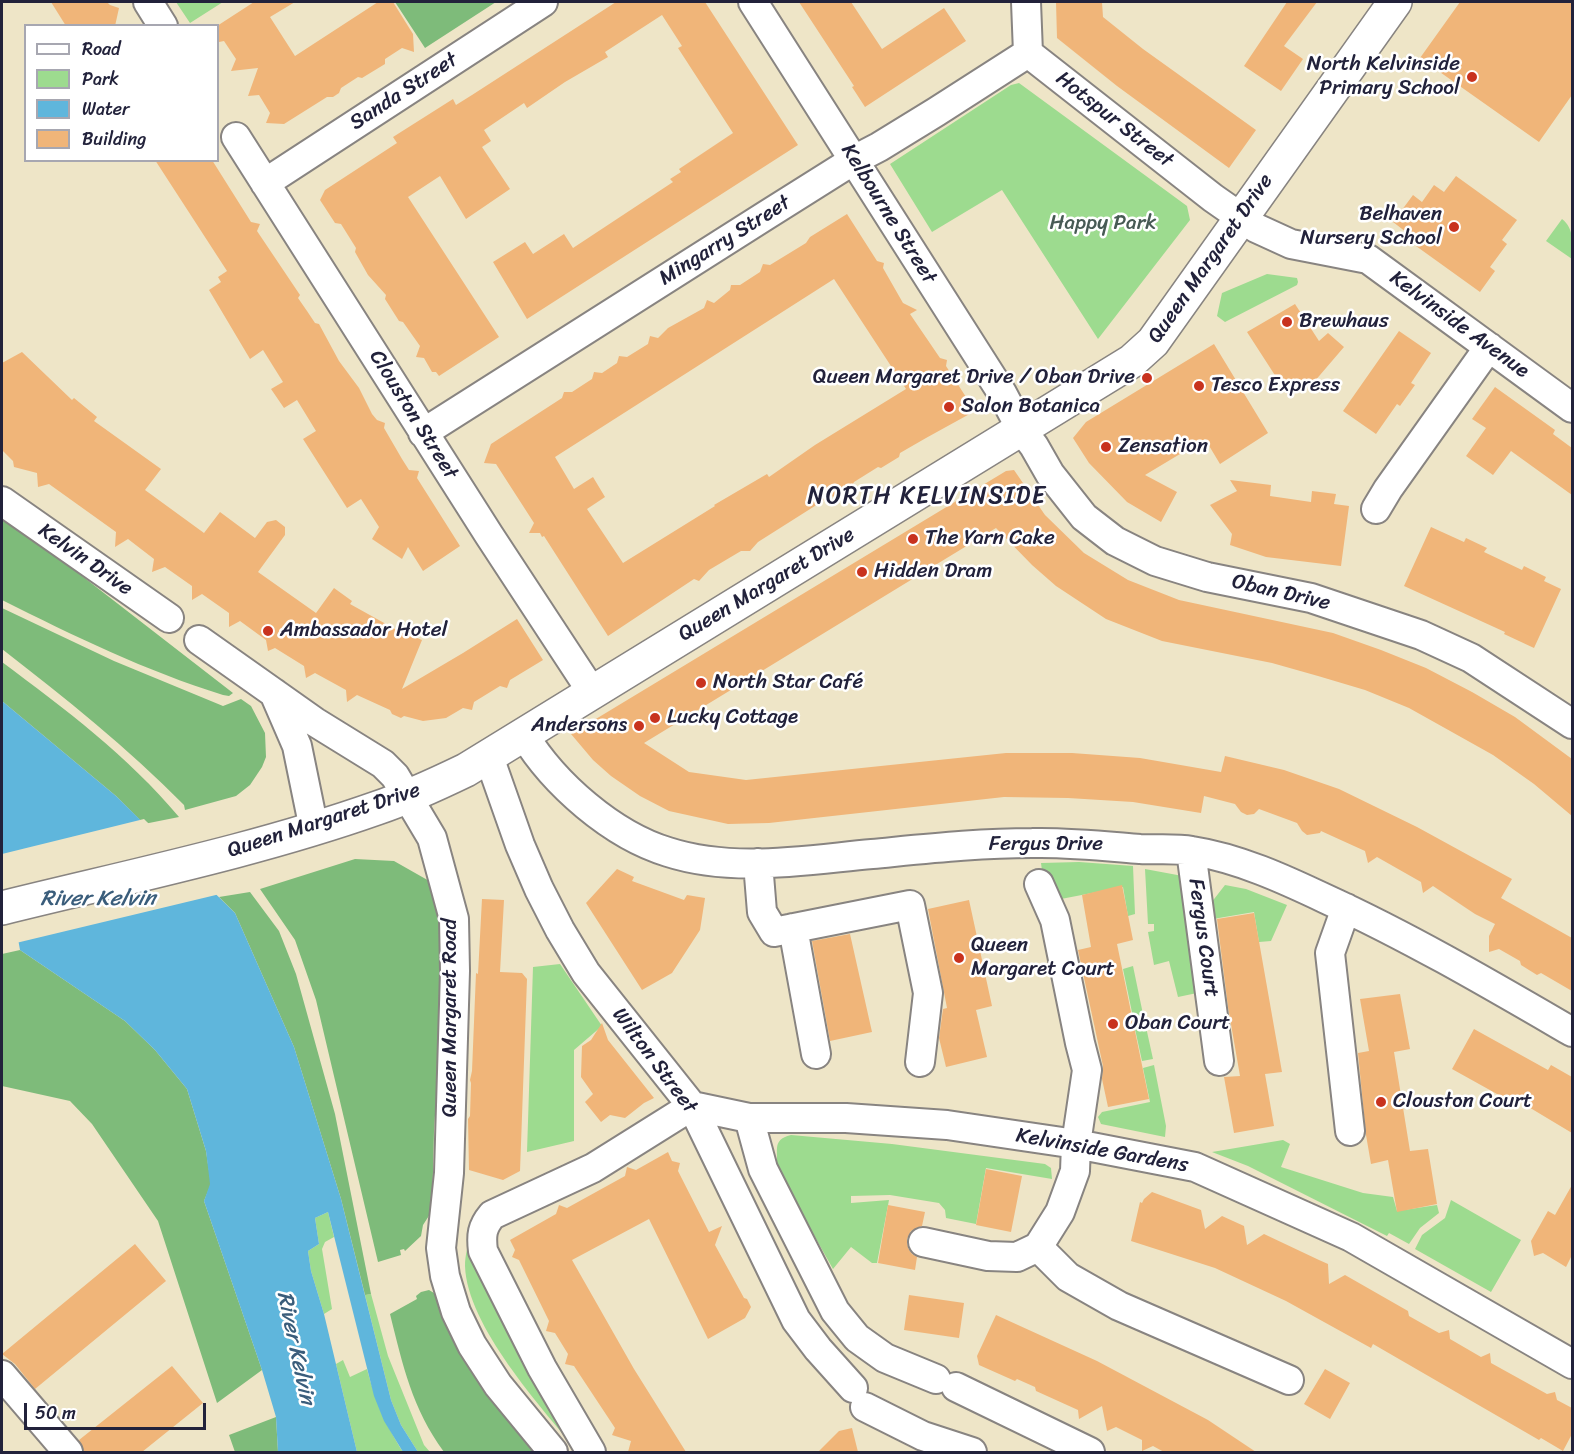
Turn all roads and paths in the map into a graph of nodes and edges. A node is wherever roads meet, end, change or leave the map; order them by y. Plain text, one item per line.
1 (148, 2) edge
2 (543, 2) edge
3 (753, 2) edge
4 (1026, 2) edge
5 (1395, 2) edge
6 (162, 24) edge
7 (1028, 52) junction
8 (236, 137) dead end
9 (854, 160) junction
10 (265, 183) junction
11 (1241, 217) junction
12 (1489, 348) junction
13 (1572, 408) edge
14 (1021, 429) junction
15 (423, 433) junction
16 (2, 501) edge
17 (1376, 509) dead end
18 (169, 618) dead end
19 (199, 640) dead end
20 (592, 692) junction
21 (274, 693) junction
22 (1572, 724) edge
23 (524, 735) junction
24 (489, 757) junction
25 (408, 796) junction
26 (314, 829) junction
27 (1191, 851) junction
28 (758, 863) junction
29 (1039, 884) dead end
30 (2, 908) edge
31 (1346, 908) junction
32 (793, 928) junction
33 (1572, 1032) edge
34 (816, 1054) dead end
35 (920, 1062) dead end
36 (1220, 1062) dead end
37 (692, 1106) junction
38 (749, 1118) junction
39 (1350, 1131) dead end
40 (1076, 1144) junction
41 (923, 1242) dead end
42 (1038, 1247) junction
43 (1572, 1364) edge
44 (2, 1375) edge
45 (1289, 1380) dead end
46 (68, 1452) edge
47 (553, 1452) edge
48 (591, 1452) edge
49 (972, 1452) edge
50 (1090, 1452) edge

1 - 6 street
2 - 10 street, Sanda Street
3 - 9 street, Kelbourne Street
4 - 7 street
5 - 11 main road, Queen Margaret Drive
7 - 9 street, Mingarry Street
7 - 11 street, Hotspur Street
8 - 10 street, Clouston Street
9 - 14 street, Kelbourne Street
9 - 15 street, Mingarry Street
10 - 15 street, Clouston Street
11 - 12 street, Kelvinside Avenue
11 - 14 main road, Queen Margaret Drive
12 - 13 street, Kelvinside Avenue
12 - 17 street
14 - 20 main road, Queen Margaret Drive
14 - 22 street, Oban Drive
15 - 20 street, Clouston Street
16 - 18 street, Kelvin Drive
19 - 21 street
20 - 23 main road, Queen Margaret Drive
21 - 25 street
21 - 26 street
23 - 24 main road, Queen Margaret Drive
23 - 28 street, Fergus Drive
24 - 25 main road, Queen Margaret Drive
24 - 37 street, Wilton Street
25 - 26 main road, Queen Margaret Drive
25 - 47 street, Queen Margaret Road
26 - 30 main road, Queen Margaret Drive
27 - 28 street, Fergus Drive
27 - 31 street, Fergus Drive
27 - 36 street, Fergus Court
28 - 32 street
29 - 40 street
31 - 33 street, Fergus Drive
31 - 39 street
32 - 34 street
32 - 35 street
37 - 38 street, Kelvinside Gardens
37 - 48 street
37 - 49 street, Wilton Street
38 - 40 street, Kelvinside Gardens
38 - 50 street
40 - 42 street
40 - 43 street, Kelvinside Gardens
41 - 42 street
42 - 45 street
44 - 46 street

